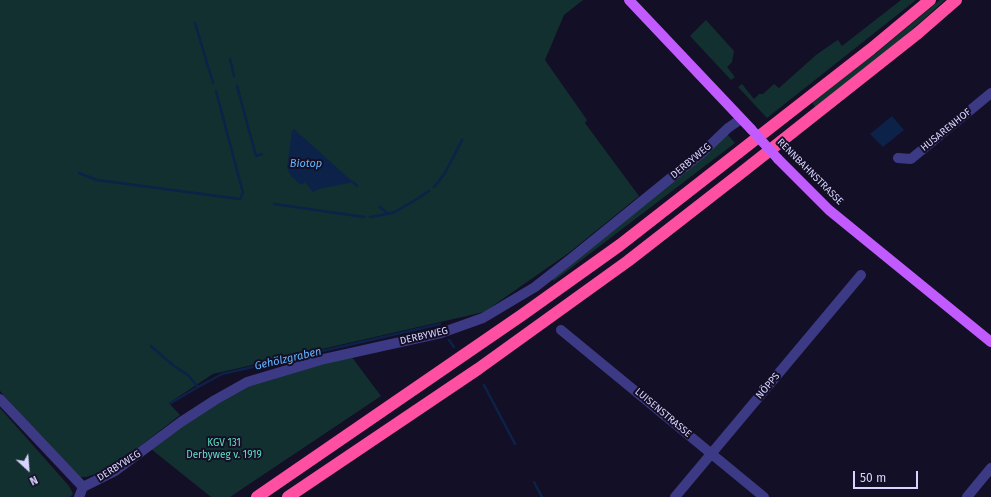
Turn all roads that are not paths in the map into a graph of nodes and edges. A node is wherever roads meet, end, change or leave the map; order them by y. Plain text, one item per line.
1 (629, 0) edge
2 (930, 0) edge
3 (956, 0) edge
4 (991, 93) edge
5 (740, 119) junction
6 (898, 158) dead end
7 (861, 275) dead end
8 (561, 330) dead end
9 (991, 342) edge
10 (0, 399) edge
11 (711, 454) junction
12 (991, 468) edge
13 (81, 492) edge
14 (257, 497) edge
15 (288, 497) edge
16 (676, 497) edge
17 (764, 497) edge
18 (967, 497) edge

1 - 5 main road, RENNBAHNSTRASSE
2 - 14 highway
3 - 15 highway
4 - 6 street, HUSARENHOF
5 - 9 main road, RENNBAHNSTRASSE, bridge
5 - 13 street, DERBYWEG
7 - 11 street, NÖPPS
8 - 11 street, LUISENSTRASSE
10 - 13 street
11 - 16 street, NÖPPS
11 - 17 street, LUISENSTRASSE
12 - 18 street

